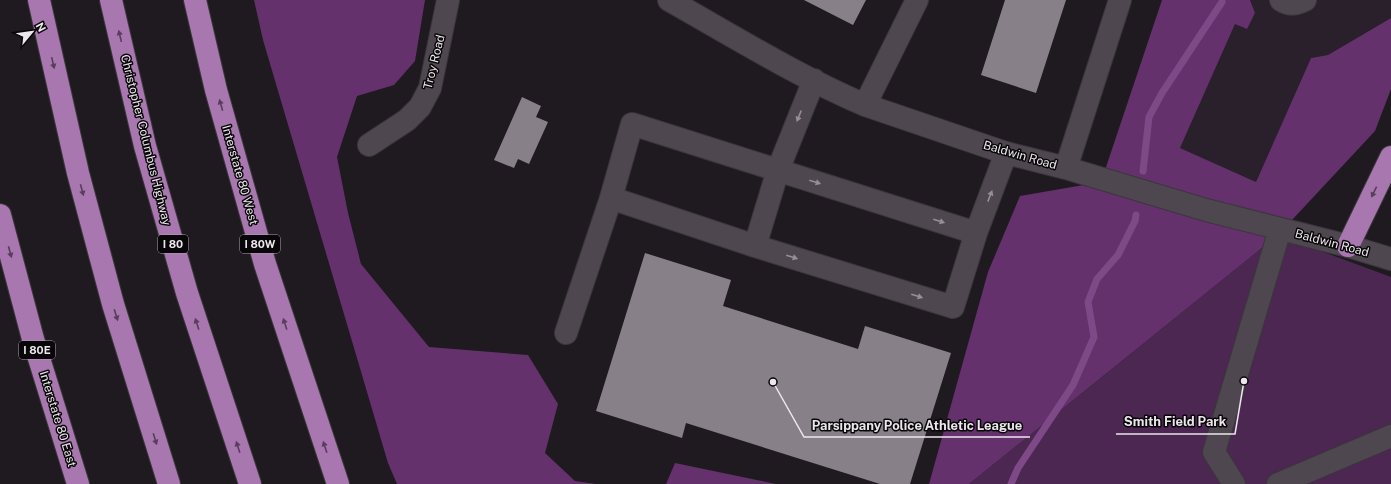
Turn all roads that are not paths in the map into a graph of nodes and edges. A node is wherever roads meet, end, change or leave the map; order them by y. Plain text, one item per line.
1 (39, 0) edge
2 (112, 0) edge
3 (196, 0) edge
4 (448, 0) edge
5 (669, 0) edge
6 (917, 0) edge
7 (1120, 0) edge
8 (1282, 0) edge
9 (1305, 0) edge
10 (814, 80) junction
11 (865, 105) junction
12 (369, 145) dead end
13 (1006, 153) junction
14 (1391, 157) edge
15 (1066, 168) junction
16 (778, 170) junction
17 (611, 198) junction
18 (0, 215) edge
19 (1280, 229) junction
20 (976, 233) junction
21 (755, 246) junction
22 (1348, 246) junction
23 (1391, 259) edge
24 (566, 333) dead end
25 (1391, 436) edge
26 (78, 484) edge
27 (169, 484) edge
28 (250, 484) edge
29 (338, 484) edge
30 (1234, 484) edge
31 (1278, 484) edge

1 -> 27 highway
28 -> 2 highway, Christopher Columbus Highway / I 80
29 -> 3 highway, Interstate 80 West / I 80W
4 - 12 street, Troy Road
5 - 10 street, Baldwin Road
6 - 11 street
7 - 15 street
8 - 9 street
10 - 11 street, Baldwin Road
10 -> 16 street
11 - 13 street, Baldwin Road
13 - 15 street, Baldwin Road
20 -> 13 street
14 -> 22 highway
15 - 19 street, Baldwin Road
16 - 17 street
16 -> 20 street
16 - 21 street
17 - 21 street
17 - 24 street
18 -> 26 highway, Interstate 80 East / I 80E
19 - 22 street, Baldwin Road
19 - 30 street
21 -> 20 street
22 - 23 street, Baldwin Road
25 - 31 street

